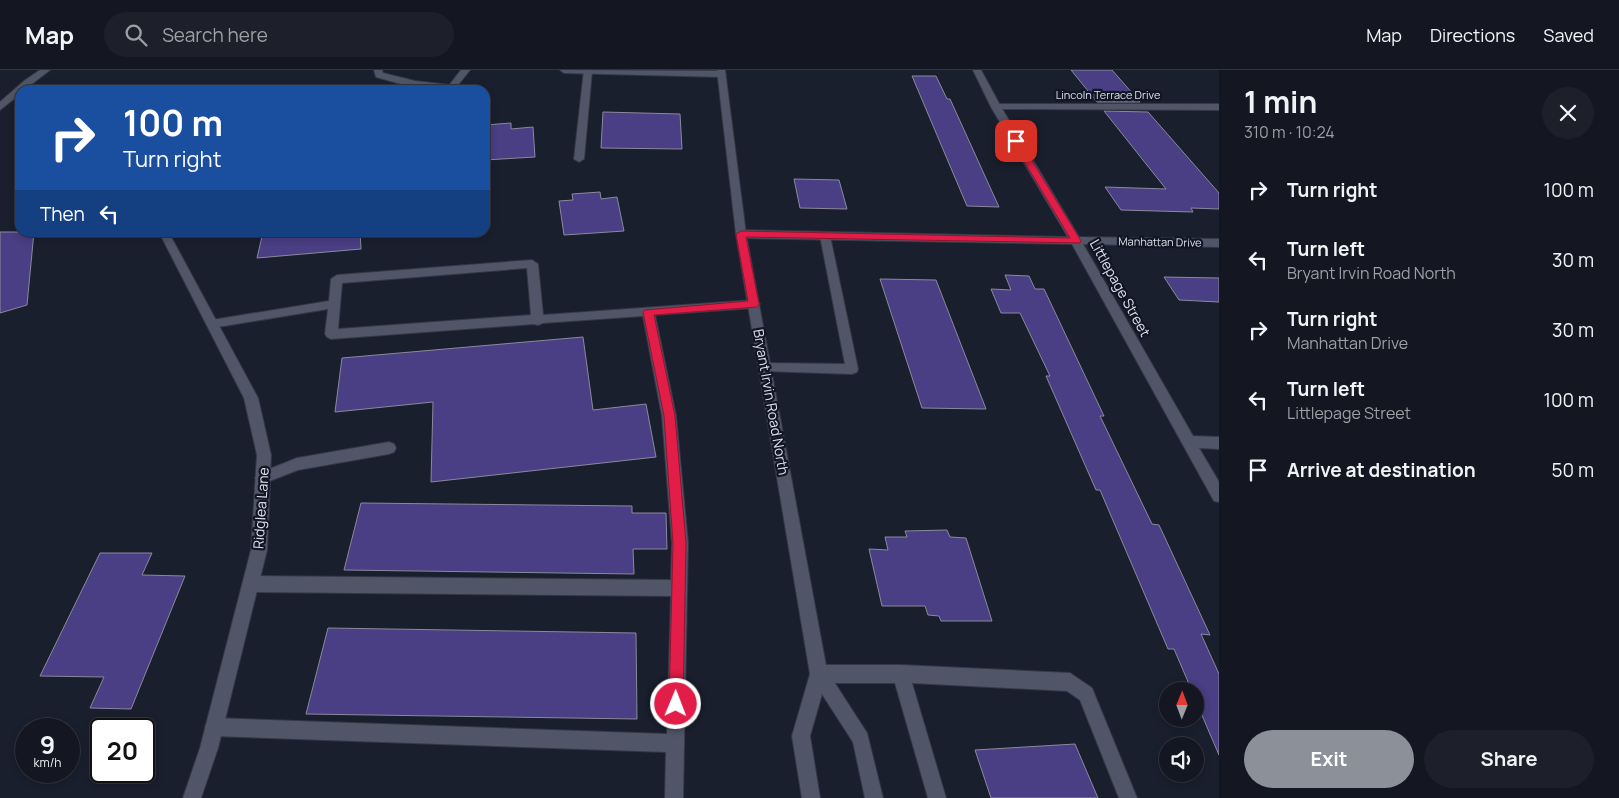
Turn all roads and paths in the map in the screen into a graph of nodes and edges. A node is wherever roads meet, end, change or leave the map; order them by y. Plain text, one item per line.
1 (46, 70) edge
2 (378, 70) edge
3 (466, 70) edge
4 (564, 70) edge
5 (977, 70) edge
6 (588, 71) edge
7 (721, 72) edge
8 (25, 85) edge
9 (422, 85) edge
10 (453, 85) edge
11 (15, 93) edge
12 (0, 106) edge
13 (996, 107) junction
14 (1219, 107) edge
15 (579, 160) dead end
16 (741, 234) junction
17 (825, 236) junction
18 (166, 237) edge
19 (1076, 241) junction
20 (1219, 242) edge
21 (334, 304) junction
22 (754, 304) junction
23 (648, 312) junction
24 (538, 320) junction
25 (212, 324) junction
26 (765, 368) junction
27 (1188, 442) junction
28 (1219, 443) edge
29 (389, 448) dead end
30 (262, 478) junction
31 (1219, 496) edge
32 (250, 584) junction
33 (678, 588) junction
34 (820, 674) junction
35 (901, 674) junction
36 (214, 727) junction
37 (675, 743) junction
38 (192, 798) edge
39 (674, 798) edge
40 (811, 798) edge
41 (874, 798) edge
42 (937, 798) edge
43 (1128, 798) edge

1 - 8 street
2 - 9 street
3 - 10 street
4 - 6 street
5 - 13 street, Littlepage Street
6 - 7 street
6 - 15 street
7 - 16 street, Bryant Irvin Road North
11 - 12 street
13 - 14 street, Lincoln Terrace Drive
13 - 19 street, Littlepage Street
16 - 17 street, Manhattan Drive
16 - 22 street, Bryant Irvin Road North
17 - 19 street, Manhattan Drive
17 - 26 street
18 - 25 street, Ridglea Lane
19 - 20 street, Manhattan Drive
19 - 27 street, Littlepage Street
21 - 24 street
21 - 24 street
21 - 25 street
22 - 23 street
22 - 26 street, Bryant Irvin Road North
23 - 24 street
23 - 33 street
25 - 30 street, Ridglea Lane
26 - 34 street, Bryant Irvin Road North
27 - 28 street
27 - 31 street, Littlepage Street
29 - 30 street
30 - 32 street, Ridglea Lane
32 - 33 street
32 - 36 street, Ridglea Lane
33 - 37 street
34 - 35 street
34 - 40 street, Bryant Irvin Road North
34 - 41 street, Bryant Irvin Road North
35 - 42 street
35 - 43 street
36 - 37 street
36 - 38 street, Ridglea Lane
37 - 39 street

